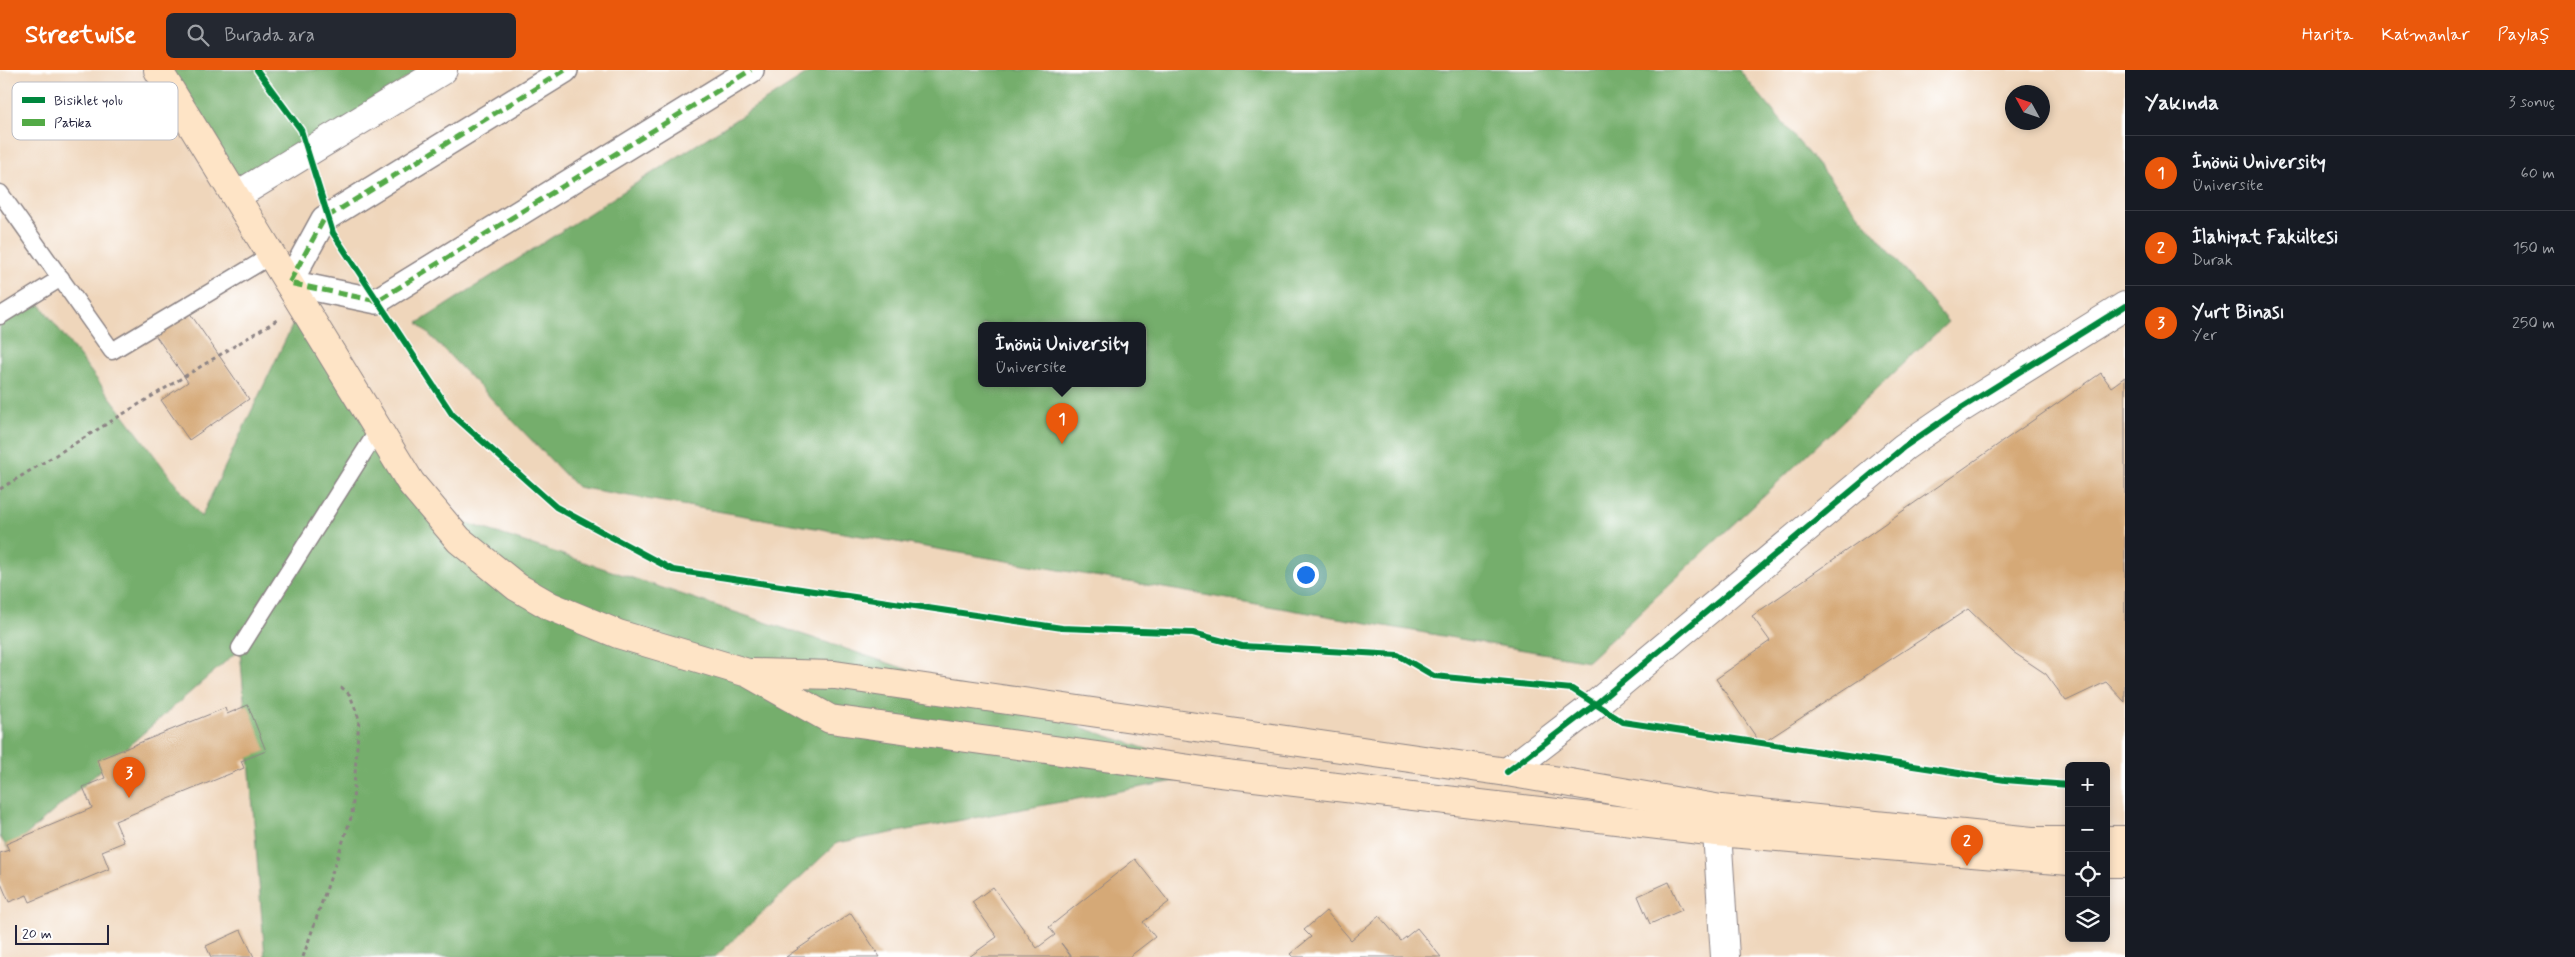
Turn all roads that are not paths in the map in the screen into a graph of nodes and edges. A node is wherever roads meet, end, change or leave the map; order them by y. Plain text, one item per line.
1 (158, 70) edge
2 (443, 70) edge
3 (565, 70) edge
4 (751, 70) edge
5 (165, 82) edge
6 (178, 102) edge
7 (0, 193) edge
8 (236, 196) junction
9 (272, 255) junction
10 (61, 278) junction
11 (295, 294) junction
12 (2125, 306) edge
13 (0, 316) edge
14 (378, 430) junction
15 (240, 648) dead end
16 (748, 673) junction
17 (1507, 772) junction
18 (1719, 820) junction
19 (2110, 840) edge
20 (2125, 840) edge
21 (2065, 841) edge
22 (2065, 861) edge
23 (2110, 863) edge
24 (2125, 863) edge
25 (1725, 957) edge

1 - 5 main road
2 - 8 street
3 - 11 street
4 - 11 street
6 - 8 main road
7 - 10 lane
8 - 9 main road
9 - 10 lane
9 - 11 main road
10 - 13 lane
11 - 14 main road
12 - 17 street
14 - 15 lane
14 - 16 main road
16 - 17 main road
16 - 18 main road
17 - 18 main road
18 - 21 main road
18 - 22 main road
18 - 25 street
19 - 20 main road
23 - 24 main road

